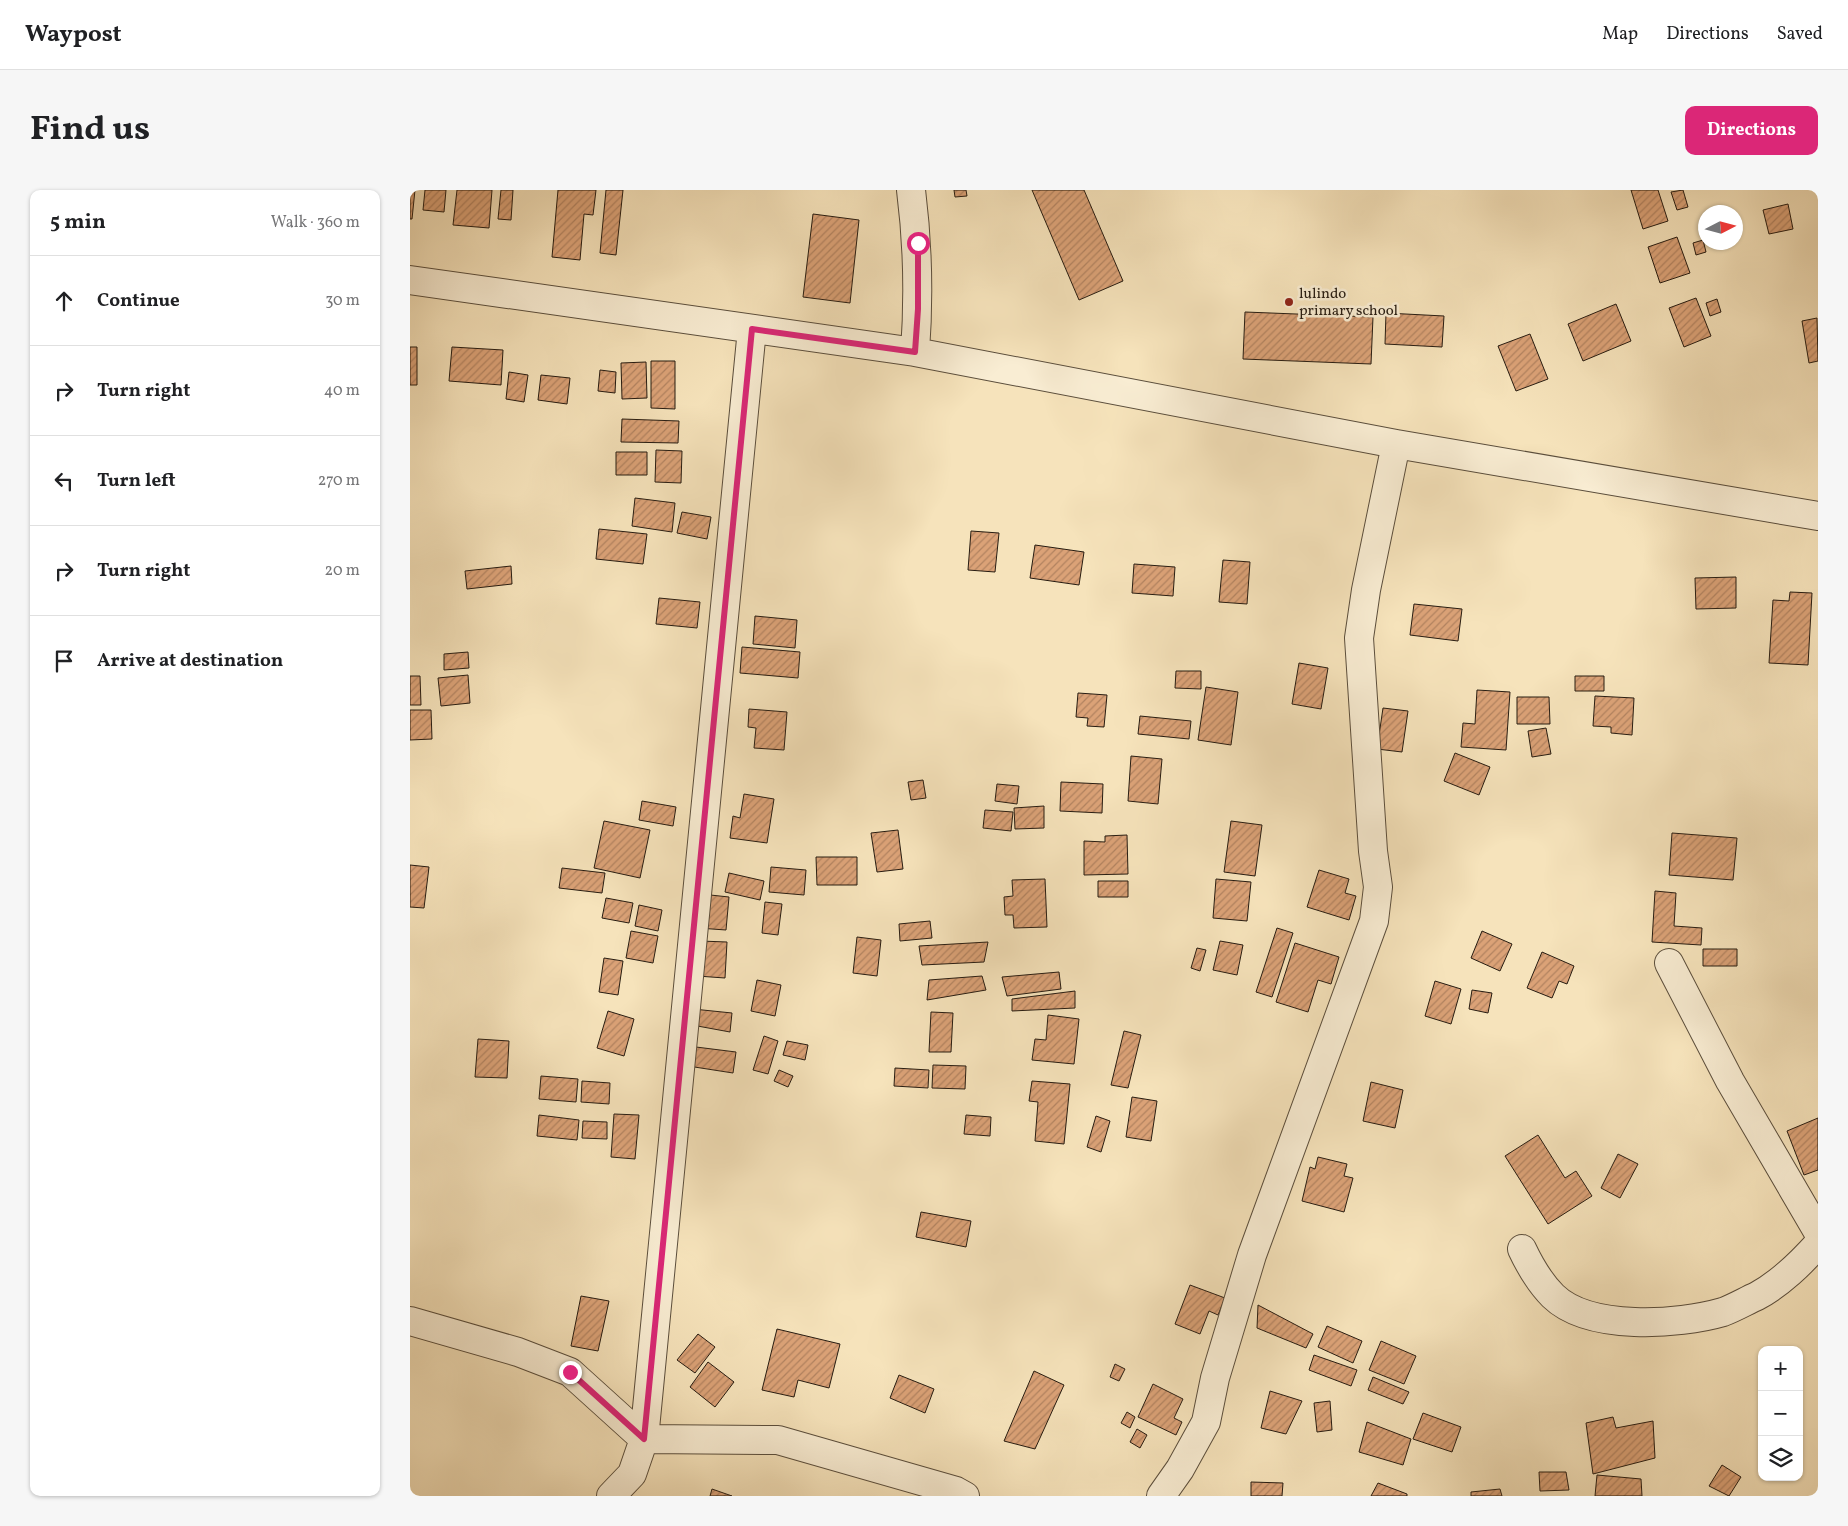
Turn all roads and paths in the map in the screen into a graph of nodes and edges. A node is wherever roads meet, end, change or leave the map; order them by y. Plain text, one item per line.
1 (911, 190) edge
2 (410, 280) edge
3 (752, 329) junction
4 (915, 352) junction
5 (1396, 444) junction
6 (1818, 516) edge
7 (1669, 963) dead end
8 (1818, 1232) edge
9 (1818, 1244) edge
10 (1522, 1249) dead end
11 (410, 1321) edge
12 (644, 1439) junction
13 (611, 1496) edge
14 (965, 1496) edge
15 (1161, 1496) edge

1 - 4 street
2 - 3 street
3 - 4 street
3 - 12 street
4 - 5 street
5 - 6 street
5 - 15 street
7 - 8 street
9 - 10 street
11 - 12 street
12 - 13 street
12 - 14 street

